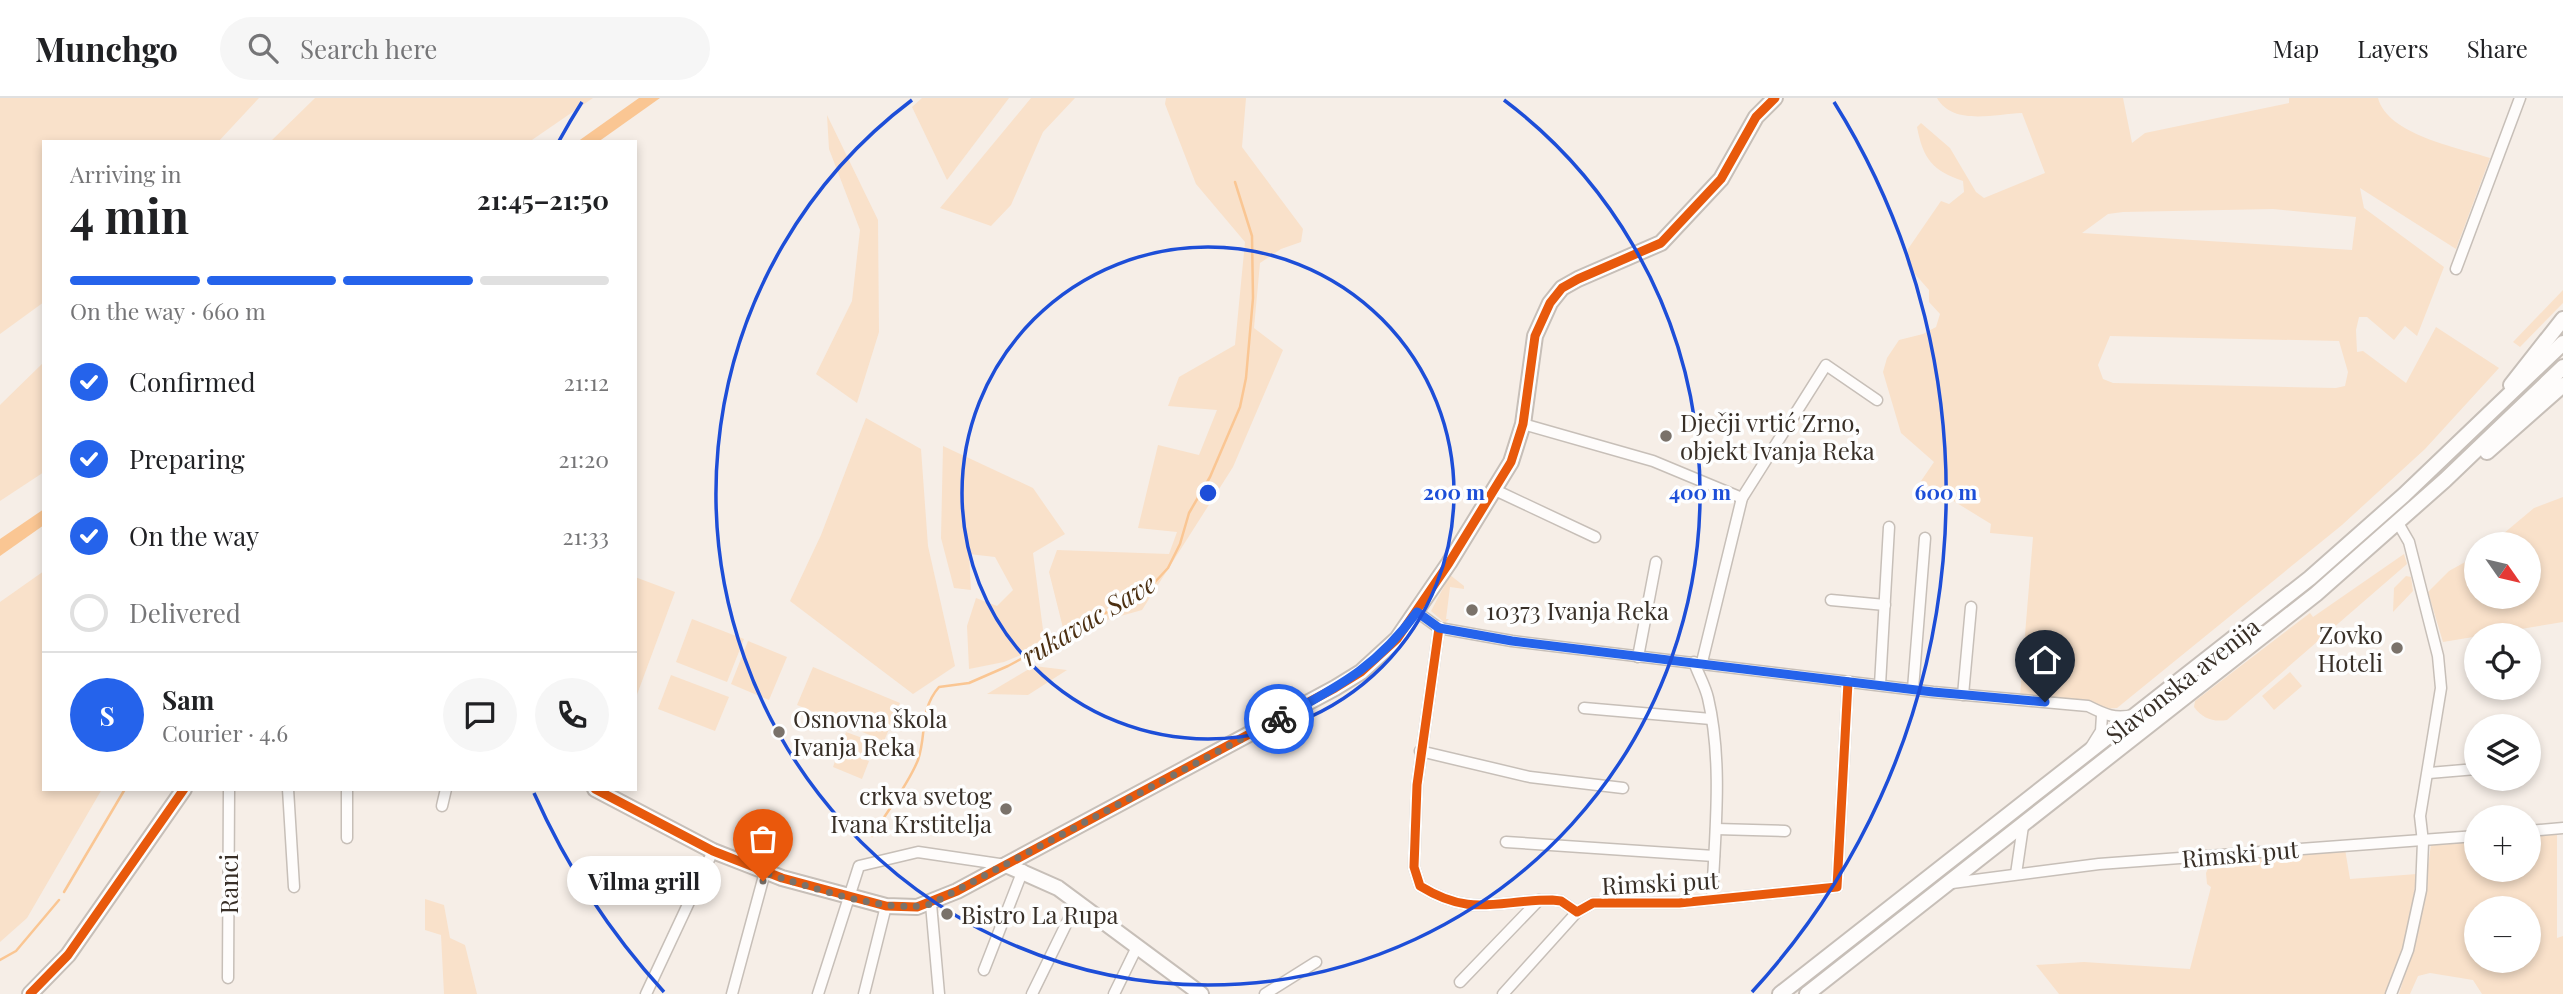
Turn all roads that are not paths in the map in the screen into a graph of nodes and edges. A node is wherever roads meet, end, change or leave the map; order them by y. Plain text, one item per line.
1 (1774, 98) edge
2 (2520, 98) edge
3 (2456, 269) dead end
4 (2563, 319) edge
5 (2563, 343) edge
6 (2563, 367) edge
7 (2563, 385) edge
8 (1877, 400) dead end
9 (2495, 410) junction
10 (1523, 424) junction
11 (2445, 480) junction
12 (1495, 490) junction
13 (1742, 498) junction
14 (2398, 523) junction
15 (1889, 527) dead end
16 (1595, 537) dead end
17 (1924, 538) dead end
18 (1656, 562) dead end
19 (1831, 600) dead end
20 (1885, 605) junction
21 (1971, 607) dead end
22 (1417, 612) junction
23 (1439, 628) junction
24 (1638, 657) junction
25 (1698, 662) junction
26 (1849, 682) junction
27 (1880, 685) junction
28 (1913, 689) junction
29 (1964, 695) junction
30 (1584, 708) dead end
31 (2139, 714) junction
32 (2102, 715) junction
33 (1711, 719) junction
34 (1420, 751) junction
35 (2085, 756) junction
36 (2464, 770) edge
37 (2429, 773) junction
38 (1623, 788) dead end
39 (183, 791) edge
40 (229, 791) edge
41 (288, 791) edge
42 (347, 791) edge
43 (446, 791) edge
44 (600, 791) edge
45 (442, 806) dead end
46 (2023, 826) junction
47 (2563, 828) edge
48 (1716, 829) junction
49 (2541, 830) edge
50 (1785, 831) dead end
51 (2464, 837) edge
52 (347, 838) dead end
53 (1506, 842) dead end
54 (2423, 842) junction
55 (713, 851) junction
56 (1714, 856) junction
57 (1006, 865) junction
58 (1023, 870) junction
59 (765, 873) junction
60 (2016, 874) junction
61 (1948, 883) junction
62 (294, 887) dead end
63 (850, 896) junction
64 (1712, 899) junction
65 (1539, 900) junction
66 (1077, 902) junction
67 (931, 904) junction
68 (887, 906) junction
69 (1577, 912) junction
70 (1136, 949) junction
71 (1316, 961) dead end
72 (984, 970) dead end
73 (228, 978) dead end
74 (1461, 982) dead end
75 (30, 994) edge
76 (646, 994) edge
77 (732, 994) edge
78 (818, 994) edge
79 (864, 994) edge
80 (939, 994) edge
81 (1032, 994) edge
82 (1114, 994) edge
83 (1201, 994) edge
84 (1265, 994) edge
85 (1503, 994) edge
86 (1780, 994) edge
87 (1807, 994) edge
88 (2391, 994) edge

1 - 10 main road
2 - 3 street
4 - 9 main road
5 - 9 main road, Slavonska avenija
6 - 11 main road, Slavonska avenija
7 - 11 main road
8 - 13 street
9 - 31 main road, Slavonska avenija
10 - 12 main road
10 - 13 street
11 - 14 main road, Slavonska avenija
12 - 16 street
12 - 22 main road
13 - 25 street
14 - 37 street
14 - 46 main road, Slavonska avenija
15 - 20 street
17 - 28 street
18 - 24 street
19 - 20 street
20 - 27 street
21 - 29 street
22 - 23 street
22 - 57 main road
23 - 24 street
23 - 34 street, Rimski put
24 - 25 street
25 - 26 street
25 - 33 street
26 - 27 street
26 - 64 street, Rimski put
27 - 28 street
28 - 29 street
29 - 32 street
30 - 33 street
31 - 32 street
31 - 35 main road, Slavonska avenija
32 - 35 street
33 - 48 street
34 - 38 street
34 - 65 street, Rimski put
35 - 86 main road, Slavonska avenija
36 - 37 street
37 - 54 street
39 - 75 main road
40 - 73 street, Ranci
41 - 62 street
42 - 52 street
43 - 45 street
44 - 55 main road
46 - 60 street
46 - 61 main road, Slavonska avenija
47 - 49 street
48 - 50 street
48 - 56 street
51 - 54 street, Rimski put
53 - 56 street
54 - 60 street, Rimski put
54 - 88 street
55 - 59 main road
55 - 76 street
56 - 64 street
57 - 58 main road
57 - 63 street
57 - 67 main road
58 - 66 main road
58 - 72 street
59 - 63 main road
59 - 77 street
60 - 61 street, Rimski put
61 - 87 main road, Slavonska avenija
63 - 68 main road
63 - 78 street
64 - 69 street, Rimski put
65 - 69 street, Rimski put
65 - 74 street
66 - 70 main road
66 - 81 street
67 - 68 main road
67 - 80 street
68 - 79 street
69 - 85 street
70 - 82 street
70 - 83 main road
71 - 84 street

